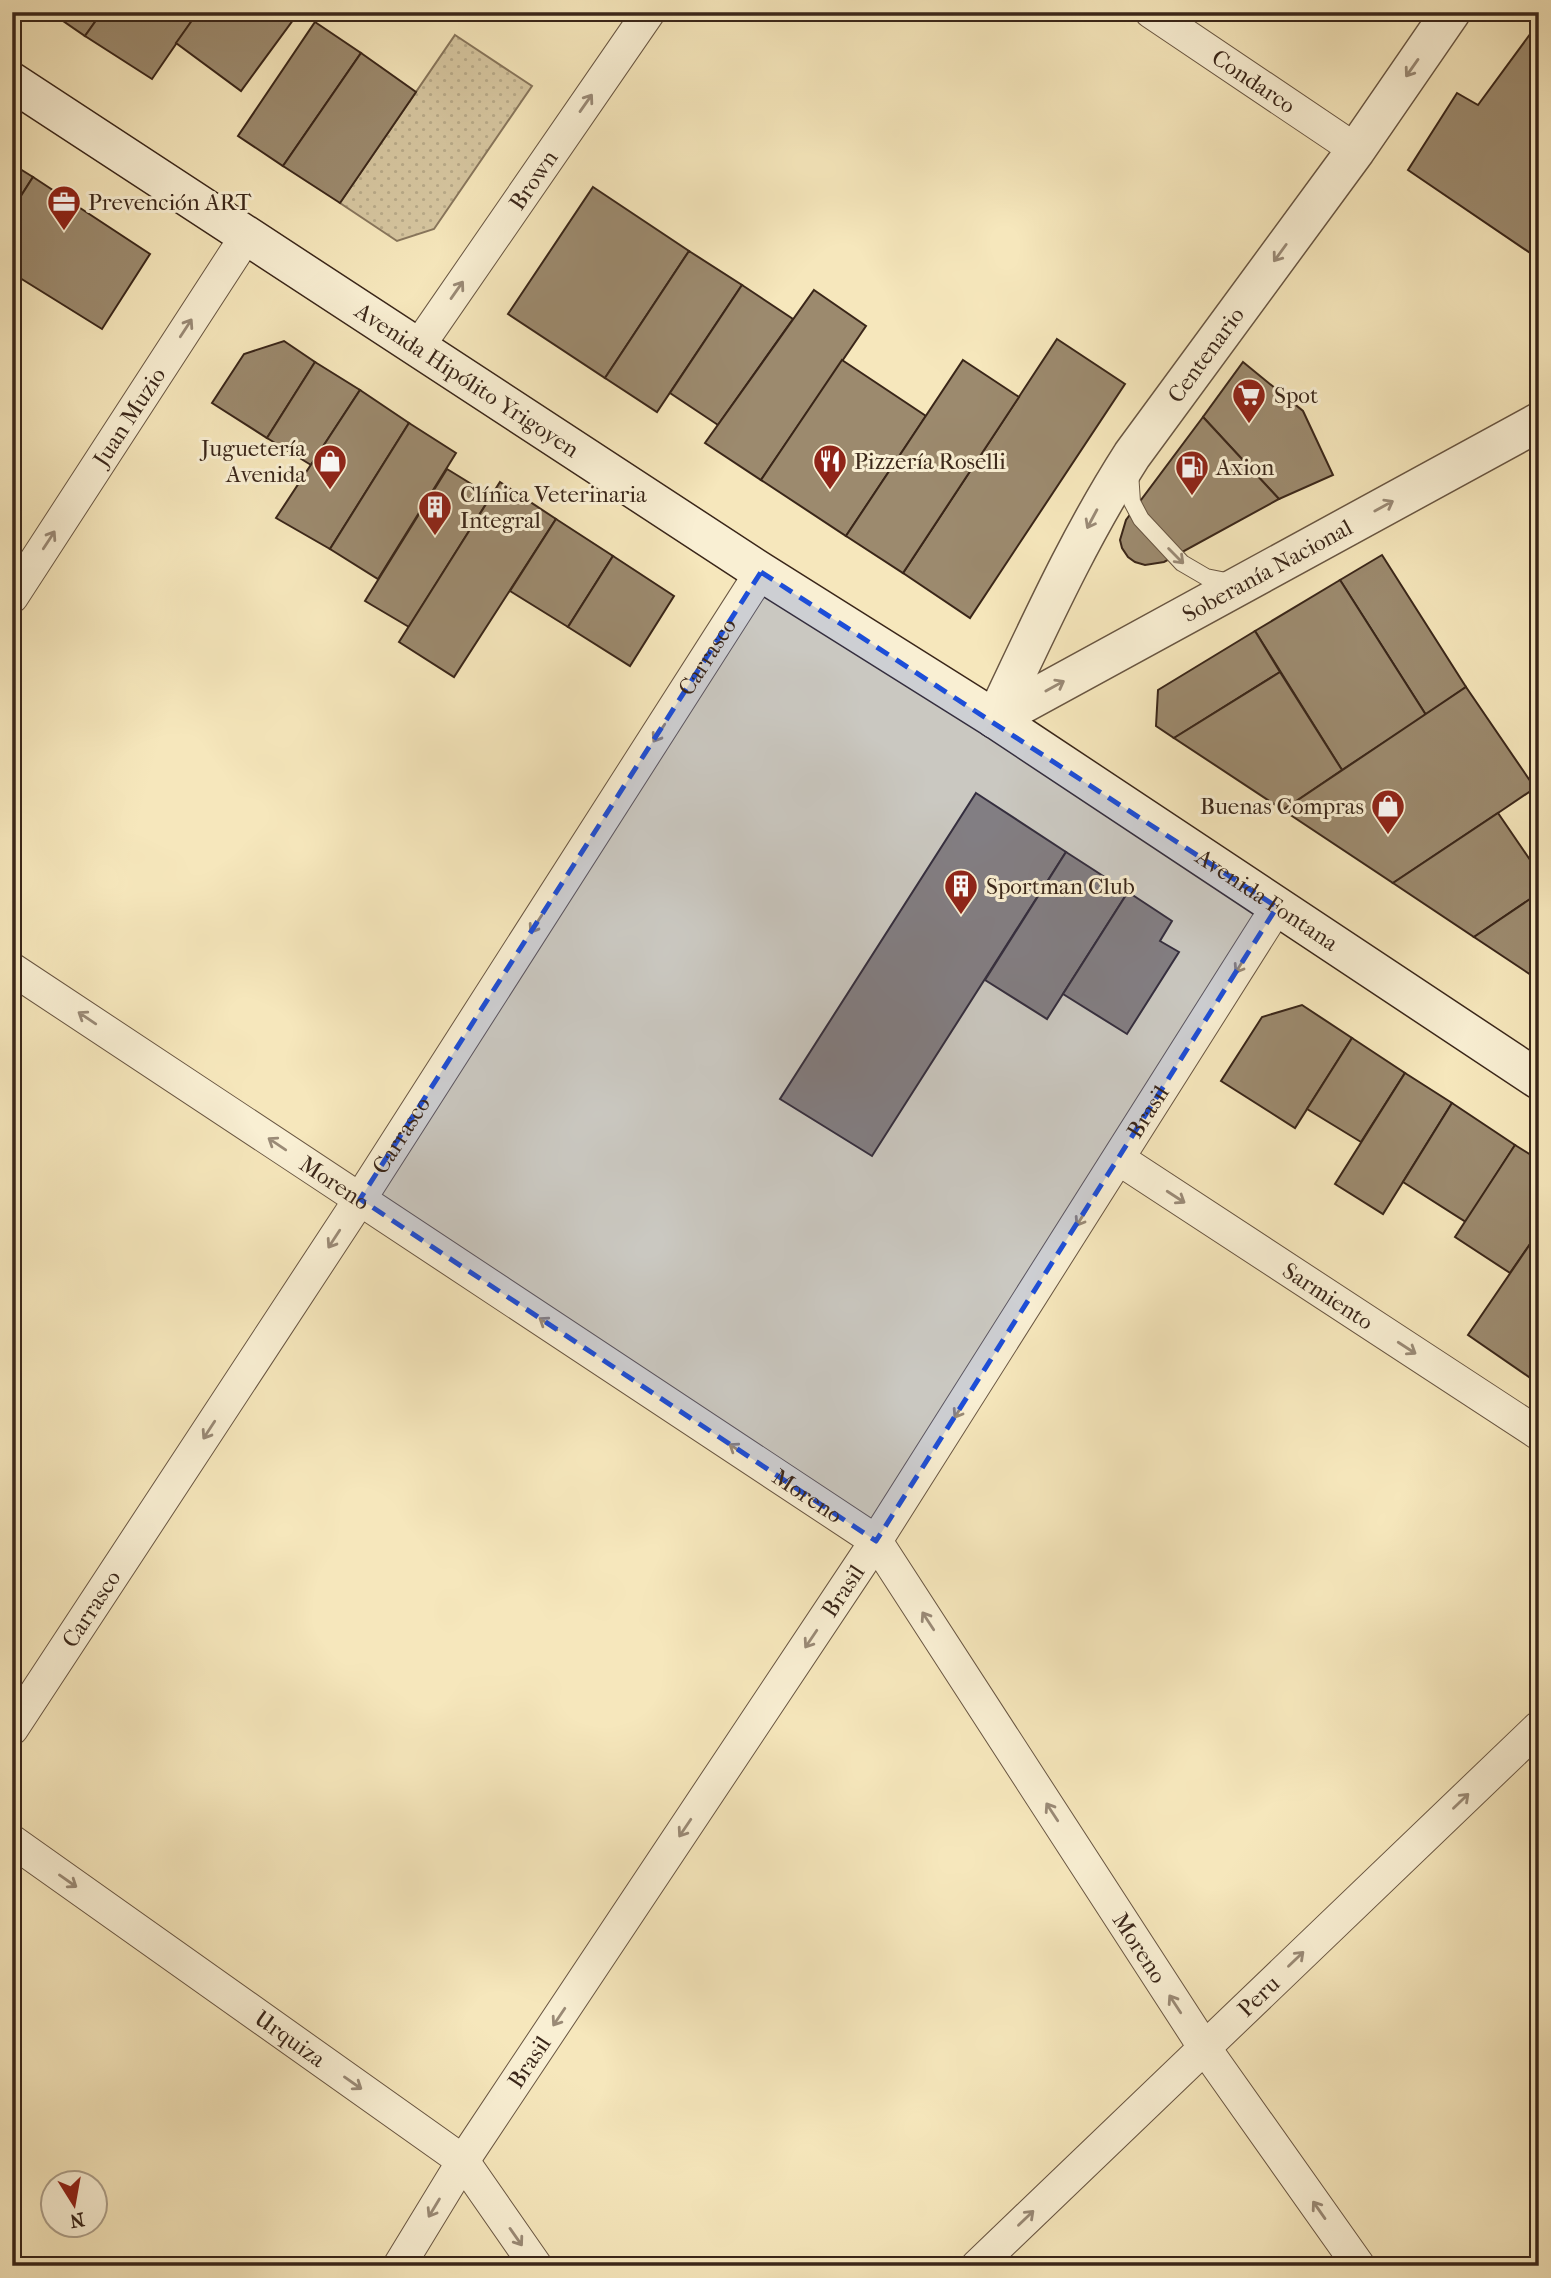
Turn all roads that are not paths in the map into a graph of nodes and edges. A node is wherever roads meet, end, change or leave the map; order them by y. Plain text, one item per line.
1 (649, 12) edge
2 (1151, 12) edge
3 (1451, 12) edge
4 (12, 82) edge
5 (1356, 150) junction
6 (247, 235) junction
7 (418, 346) junction
8 (1539, 422) edge
9 (1132, 455) junction
10 (761, 572) junction
11 (1242, 583) junction
12 (12, 597) edge
13 (995, 719) junction
14 (1277, 906) junction
15 (12, 969) edge
16 (1539, 1080) edge
17 (1119, 1159) junction
18 (360, 1199) junction
19 (1539, 1434) edge
20 (876, 1541) junction
21 (1539, 1727) edge
22 (12, 1730) edge
23 (12, 1841) edge
24 (1204, 2047) junction
25 (463, 2161) junction
26 (399, 2266) edge
27 (536, 2266) edge
28 (977, 2266) edge
29 (1359, 2266) edge

7 -> 1 street, Brown
2 - 5 street, Condarco
3 -> 5 main road, Centenario
4 - 6 main road, Avenida Hipólito Yrigoyen
5 -> 9 main road, Centenario
6 - 7 main road, Avenida Hipólito Yrigoyen
12 -> 6 street, Juan Muzio
7 - 10 main road, Avenida Hipólito Yrigoyen
11 -> 8 main road, Soberanía Nacional
9 -> 11 lane
9 -> 13 main road, Centenario
10 - 13 main road, Avenida Hipólito Yrigoyen
10 -> 18 street, Carrasco
13 -> 11 main road, Soberanía Nacional
13 - 14 main road, Avenida Fontana
14 - 16 main road, Avenida Fontana
14 -> 17 street, Brasil
18 -> 15 street, Moreno
17 -> 19 street, Sarmiento
17 -> 20 street, Brasil
20 -> 18 street, Moreno
18 -> 22 street, Carrasco
24 -> 20 street, Moreno
20 -> 25 street, Brasil
24 -> 21 street, Peru
23 -> 25 street, Urquiza
28 -> 24 street, Peru
29 -> 24 street, Moreno
25 -> 26 street, Brasil
25 -> 27 street, Urquiza

